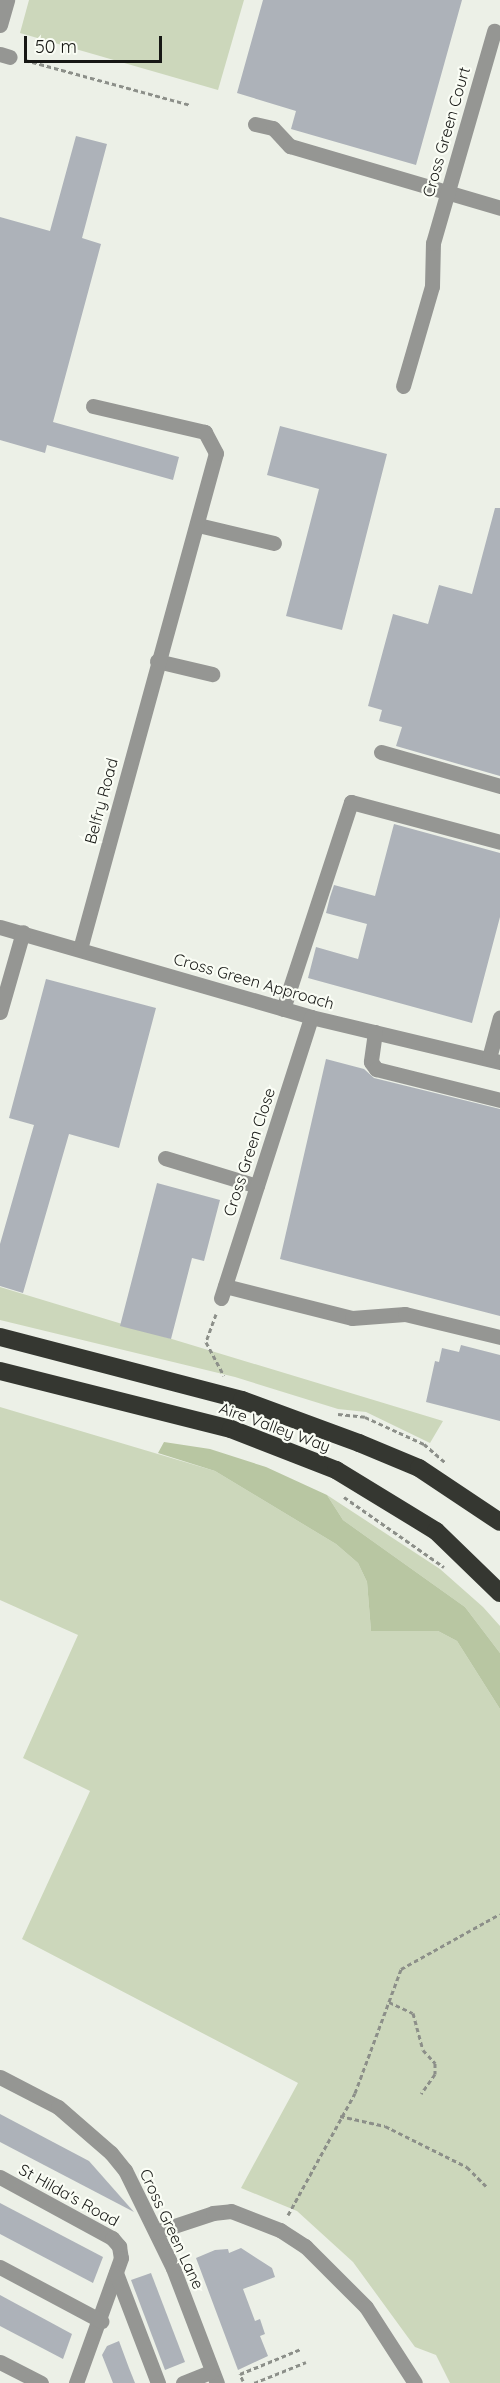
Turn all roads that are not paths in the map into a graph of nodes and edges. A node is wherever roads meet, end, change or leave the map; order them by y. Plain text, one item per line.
1 (7, 0) edge
2 (0, 25) edge
3 (494, 31) dead end
4 (255, 124) dead end
5 (447, 193) junction
6 (500, 208) edge
7 (403, 386) dead end
8 (93, 406) dead end
9 (198, 525) junction
10 (274, 543) dead end
11 (157, 661) junction
12 (212, 674) dead end
13 (381, 752) dead end
14 (500, 786) edge
15 (500, 842) edge
16 (0, 927) edge
17 (23, 932) junction
18 (80, 949) junction
19 (283, 1009) junction
20 (0, 1012) edge
21 (311, 1017) junction
22 (500, 1017) edge
23 (375, 1032) junction
24 (494, 1060) edge
25 (500, 1100) edge
26 (165, 1158) dead end
27 (257, 1186) junction
28 (0, 1337) edge
29 (500, 1337) edge
30 (0, 1371) edge
31 (500, 1522) edge
32 (500, 1593) edge
33 (0, 2077) edge
34 (0, 2177) edge
35 (156, 2232) junction
36 (0, 2267) edge
37 (116, 2273) junction
38 (101, 2321) junction
39 (0, 2362) edge
40 (214, 2377) edge
41 (41, 2383) edge
42 (76, 2383) edge
43 (158, 2383) edge
44 (183, 2383) edge
45 (415, 2383) edge

1 - 2 street
3 - 5 street, Cross Green Court
4 - 5 street
5 - 6 street
5 - 7 street, Cross Green Court
8 - 9 street, Belfry Road
9 - 10 street
9 - 11 street, Belfry Road
11 - 12 street
11 - 18 street, Belfry Road
13 - 14 street
15 - 19 street
16 - 17 street, Cross Green Approach
17 - 18 street, Cross Green Approach
17 - 20 street
18 - 19 street, Cross Green Approach
19 - 21 street, Cross Green Approach
21 - 23 street, Cross Green Approach
21 - 27 street, Cross Green Close
22 - 24 street
23 - 24 street, Cross Green Approach
23 - 25 street
26 - 27 street
27 - 29 street, Cross Green Close
28 - 31 highway, Aire Valley Way
30 - 32 highway, Aire Valley Way
33 - 35 street, Cross Green Lane
34 - 37 street, St Hilda's Road
35 - 40 street, Cross Green Lane
35 - 45 street
36 - 38 street
37 - 38 street
37 - 43 street
38 - 42 street
39 - 41 street
40 - 44 street

